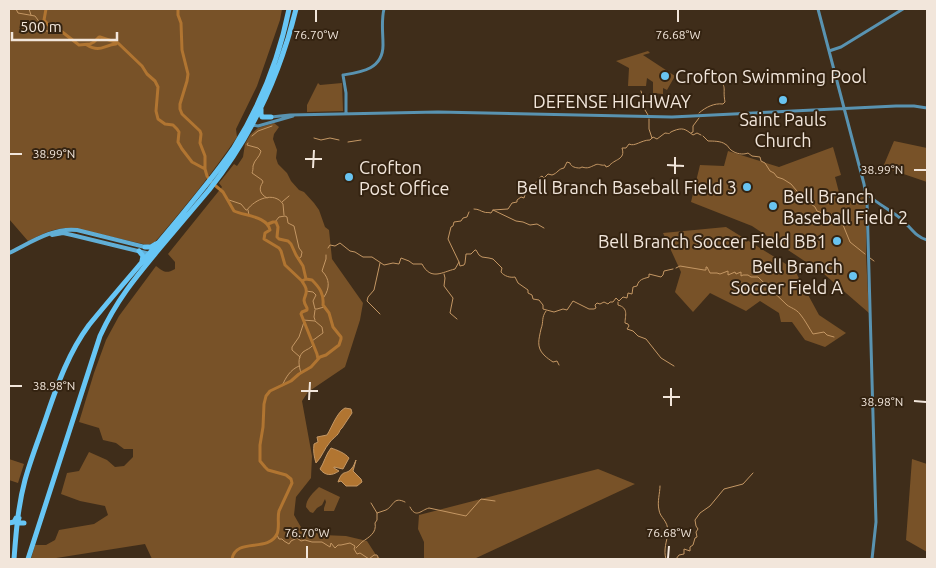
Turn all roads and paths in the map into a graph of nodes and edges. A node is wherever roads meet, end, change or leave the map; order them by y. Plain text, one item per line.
1 (289, 9) edge
2 (296, 9) edge
3 (384, 9) edge
4 (818, 9) edge
5 (903, 9) edge
6 (828, 51) junction
7 (261, 108) junction
8 (843, 108) junction
9 (927, 108) edge
10 (346, 114) junction
11 (296, 115) junction
12 (270, 118) junction
13 (251, 123) junction
14 (207, 188) junction
15 (866, 196) junction
16 (172, 228) junction
17 (38, 239) junction
18 (927, 240) edge
19 (145, 248) junction
20 (139, 251) junction
21 (9, 253) edge
22 (152, 254) junction
23 (142, 263) junction
24 (19, 510) junction
25 (9, 523) edge
26 (24, 523) dead end
27 (16, 530) junction
28 (14, 559) edge
29 (28, 559) edge
30 (872, 559) edge

1 - 13 highway
2 - 7 highway
3 - 10 main road
4 - 6 main road
5 - 6 main road
6 - 8 main road
7 - 12 highway
7 - 13 highway
8 - 9 main road, DEFENSE HIGHWAY
8 - 10 main road, DEFENSE HIGHWAY
8 - 15 main road
10 - 11 main road, DEFENSE HIGHWAY
11 - 12 main road, DEFENSE HIGHWAY
11 - 13 main road, DEFENSE HIGHWAY
12 - 13 main road, DEFENSE HIGHWAY
13 - 14 highway
14 - 16 highway
14 - 22 highway
15 - 18 main road
15 - 30 main road
16 - 19 highway
16 - 22 highway
17 - 19 main road
17 - 20 main road
17 - 21 main road
19 - 22 main road
20 - 22 main road
20 - 23 highway
22 - 23 highway
22 - 29 highway
23 - 24 highway
24 - 25 highway
24 - 26 highway
24 - 27 highway
25 - 27 highway
27 - 28 highway

